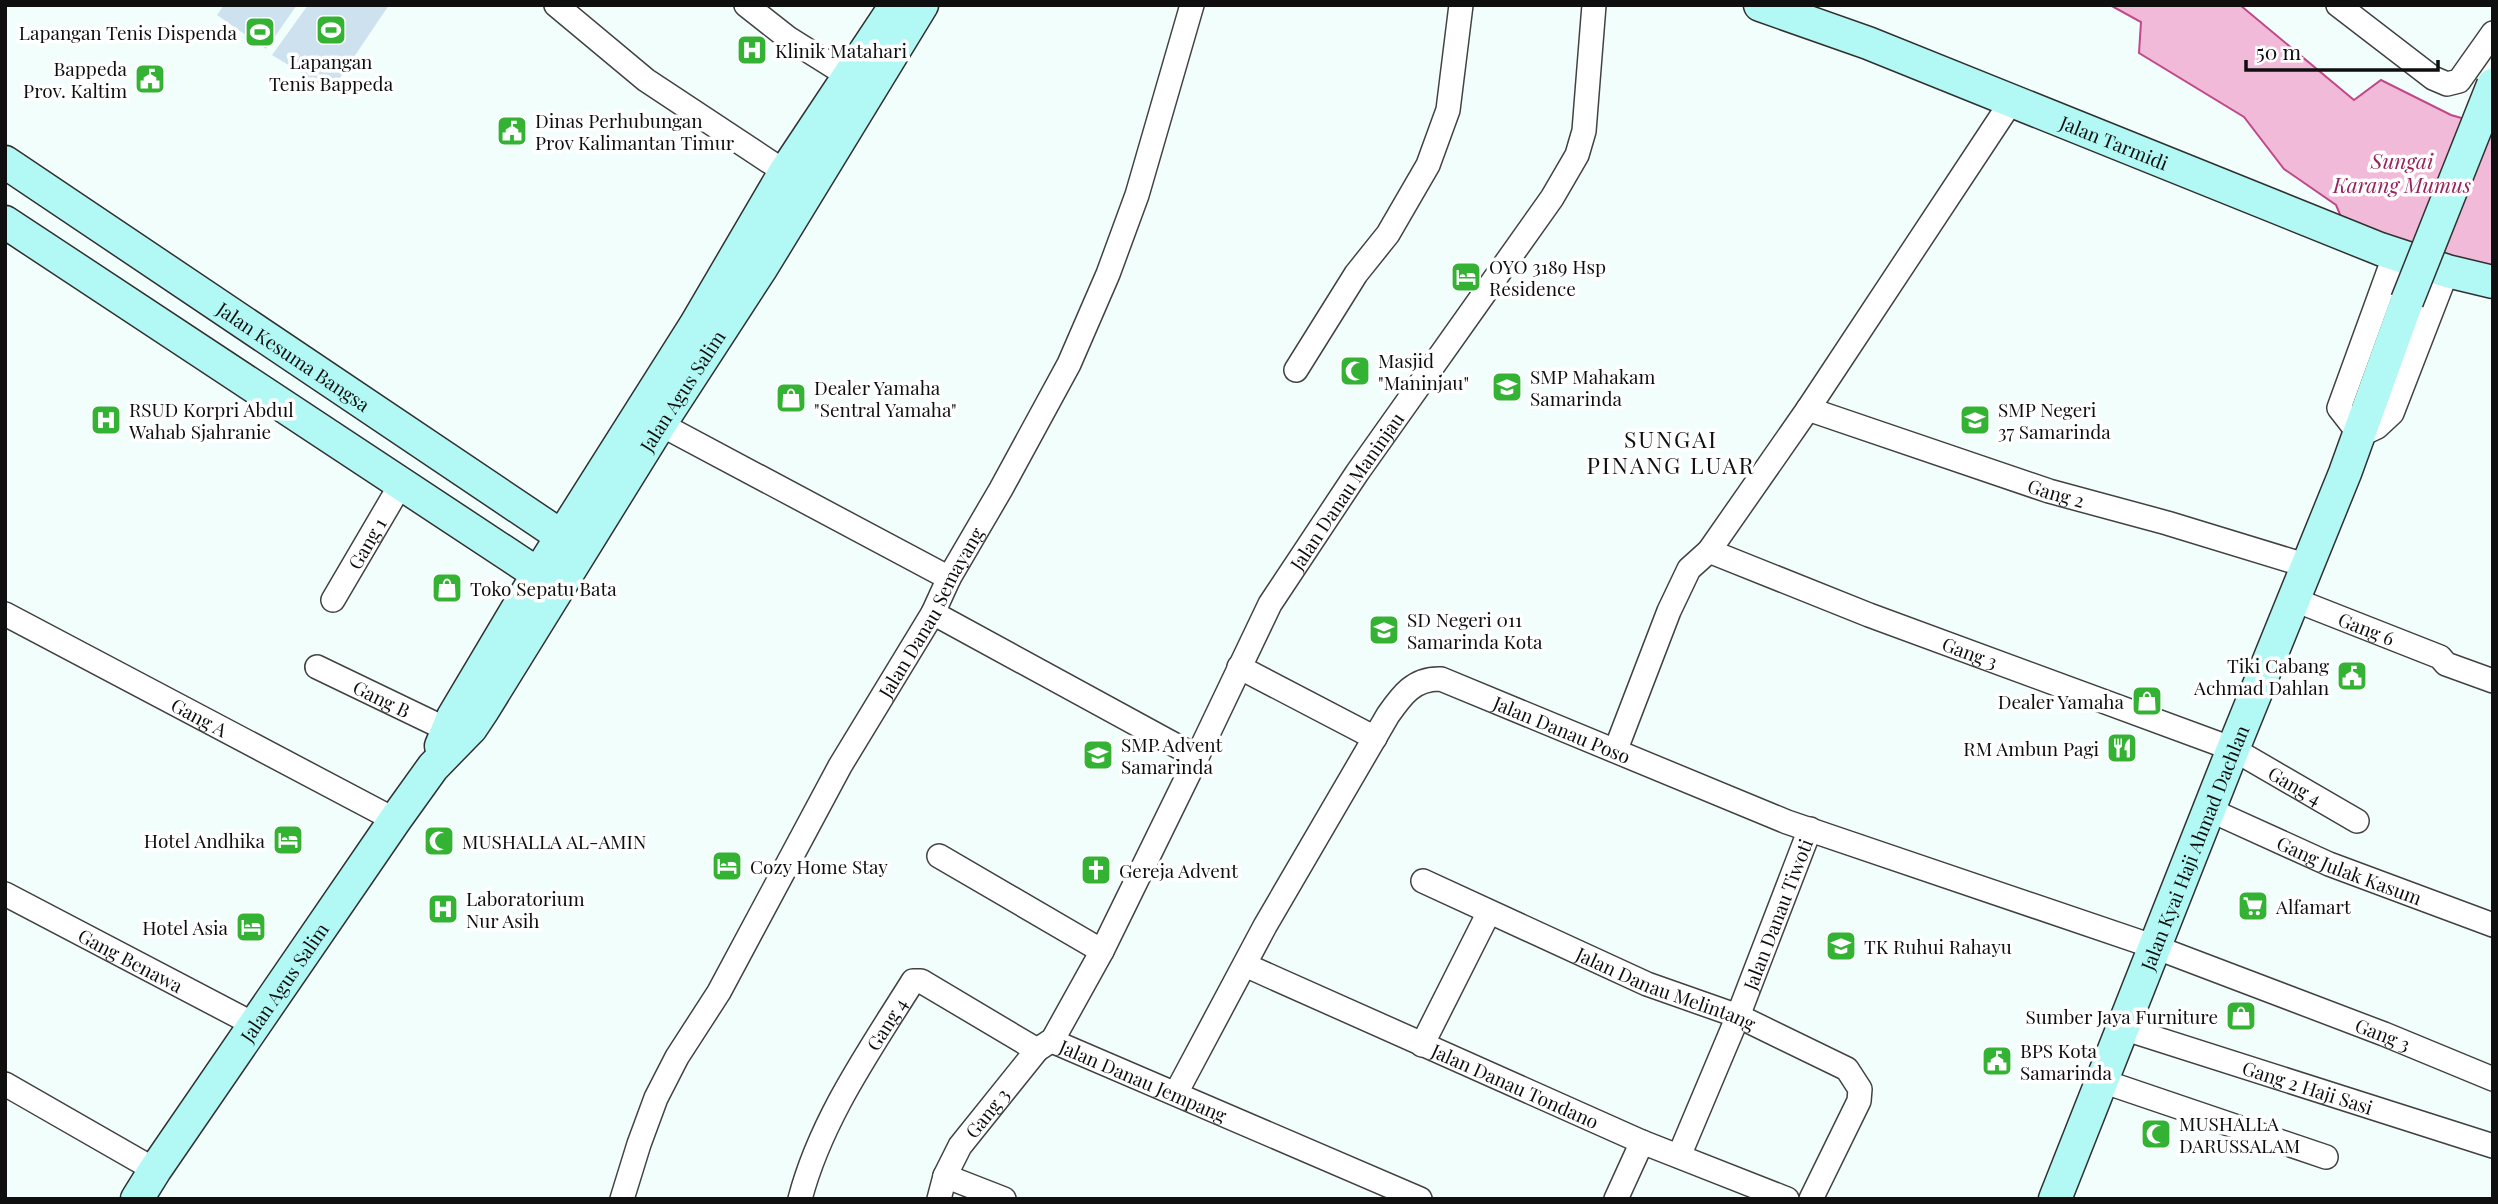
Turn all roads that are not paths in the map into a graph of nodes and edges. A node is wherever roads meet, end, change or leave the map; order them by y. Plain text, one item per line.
1 (556, 5) edge
2 (746, 5) edge
3 (896, 5) edge
4 (922, 5) edge
5 (1192, 5) edge
6 (1461, 5) edge
7 (1594, 5) edge
8 (1760, 5) edge
9 (2338, 5) edge
10 (2493, 33) edge
11 (847, 75) junction
12 (2493, 85) edge
13 (2011, 102) junction
14 (5, 162) edge
15 (797, 180) junction
16 (5, 222) edge
17 (2395, 254) junction
18 (2470, 276) edge
19 (1296, 370) dead end
20 (1808, 410) junction
21 (660, 424) junction
22 (2360, 435) junction
23 (401, 484) junction
24 (573, 544) junction
25 (1709, 551) junction
26 (2308, 566) junction
27 (949, 578) junction
28 (548, 581) junction
29 (333, 600) dead end
30 (2295, 600) junction
31 (933, 613) junction
32 (5, 614) edge
33 (317, 667) dead end
34 (1239, 667) junction
35 (2493, 681) edge
36 (448, 730) junction
37 (1375, 738) junction
38 (1616, 750) junction
39 (2233, 750) junction
40 (1197, 757) junction
41 (433, 767) junction
42 (2210, 810) junction
43 (396, 820) junction
44 (2357, 821) dead end
45 (1810, 829) junction
46 (939, 856) dead end
47 (1423, 881) dead end
48 (5, 894) edge
49 (1489, 912) junction
50 (2493, 925) edge
51 (2155, 947) junction
52 (1102, 951) junction
53 (1245, 965) junction
54 (1738, 1016) junction
55 (255, 1024) junction
56 (2123, 1028) junction
57 (1045, 1045) junction
58 (1422, 1045) junction
59 (2493, 1079) edge
60 (2102, 1081) junction
61 (5, 1084) edge
62 (1176, 1093) junction
63 (1642, 1142) junction
64 (2493, 1146) edge
65 (1679, 1156) junction
66 (2326, 1157) dead end
67 (155, 1170) junction
68 (945, 1176) junction
69 (137, 1199) edge
70 (622, 1199) edge
71 (800, 1199) edge
72 (939, 1199) edge
73 (1004, 1199) edge
74 (1420, 1199) edge
75 (1616, 1199) edge
76 (1787, 1199) edge
77 (1811, 1199) edge
78 (2055, 1199) edge

1 - 15 street
2 - 11 street
3 - 11 street, Jalan Agus Salim
4 - 15 street, Jalan Agus Salim
5 - 27 street, Jalan Danau Semayang
6 - 19 street
7 - 34 street, Jalan Danau Maninjau
8 - 13 street, Jalan Tarmidi
9 - 10 street
11 - 15 street, Jalan Agus Salim
12 - 22 street, Jalan Kyai Haji Ahmad Dachlan, bridge
13 - 17 street, Jalan Tarmidi
13 - 20 street
14 - 24 street, Jalan Kesuma Bangsa
15 - 21 street, Jalan Agus Salim
15 - 24 street, Jalan Agus Salim
16 - 23 street
17 - 18 street, Jalan Tarmidi
17 - 22 street
18 - 22 street
20 - 25 street
20 - 26 street, Gang 2
21 - 24 street, Jalan Agus Salim
21 - 27 street
22 - 26 street, Jalan Kyai Haji Ahmad Dachlan
23 - 28 street
23 - 29 street, Gang 1
24 - 28 street, Jalan Agus Salim
25 - 38 street
25 - 39 street, Gang 3
26 - 30 street, Jalan Kyai Haji Ahmad Dachlan
27 - 31 street, Jalan Danau Semayang
28 - 36 street, Jalan Agus Salim
28 - 41 street, Jalan Agus Salim
30 - 35 street, Gang 6
30 - 39 street, Jalan Kyai Haji Ahmad Dachlan
31 - 40 street
31 - 70 street, Jalan Danau Semayang
32 - 43 street, Gang A
33 - 36 street, Gang B
34 - 37 street
34 - 40 street, Jalan Danau Maninjau
36 - 41 street, Jalan Agus Salim
37 - 38 street, Jalan Danau Poso
37 - 53 street, Jalan Danau Poso
38 - 45 street, Jalan Danau Poso
39 - 42 street, Jalan Kyai Haji Ahmad Dachlan
39 - 44 street, Gang 4
40 - 52 street, Jalan Danau Jempang
41 - 43 street, Jalan Agus Salim
42 - 50 street, Gang Julak Kasum
42 - 51 street, Jalan Kyai Haji Ahmad Dachlan
43 - 55 street, Jalan Agus Salim
45 - 51 street, Jalan Danau Poso
45 - 54 street, Jalan Danau Tiwoti
46 - 52 street
47 - 49 street, Jalan Danau Melintang
48 - 55 street, Gang Benawa
49 - 54 street, Jalan Danau Melintang
49 - 58 street
51 - 56 street, Jalan Kyai Haji Ahmad Dachlan
51 - 59 street, Gang 3
52 - 57 street, Jalan Danau Jempang
53 - 58 street, Jalan Danau Tondano
53 - 62 street, Jalan Danau Poso
54 - 65 street, Jalan Danau Tiwoti
54 - 77 street, Jalan Danau Melintang
55 - 67 street, Jalan Agus Salim
56 - 60 street, Jalan Kyai Haji Ahmad Dachlan
56 - 64 street, Gang 2 Haji Sasi
57 - 62 street, Jalan Danau Jempang
57 - 68 street, Gang 3
57 - 71 street, Gang 4
58 - 63 street, Jalan Danau Tondano
60 - 66 street
60 - 78 street, Jalan Kyai Haji Ahmad Dachlan
61 - 67 street
62 - 74 street, Jalan Danau Jempang
63 - 65 street, Jalan Danau Tondano
63 - 75 street
65 - 76 street, Jalan Danau Tondano
67 - 69 street, Jalan Agus Salim
68 - 72 street, Gang 3
68 - 73 street

